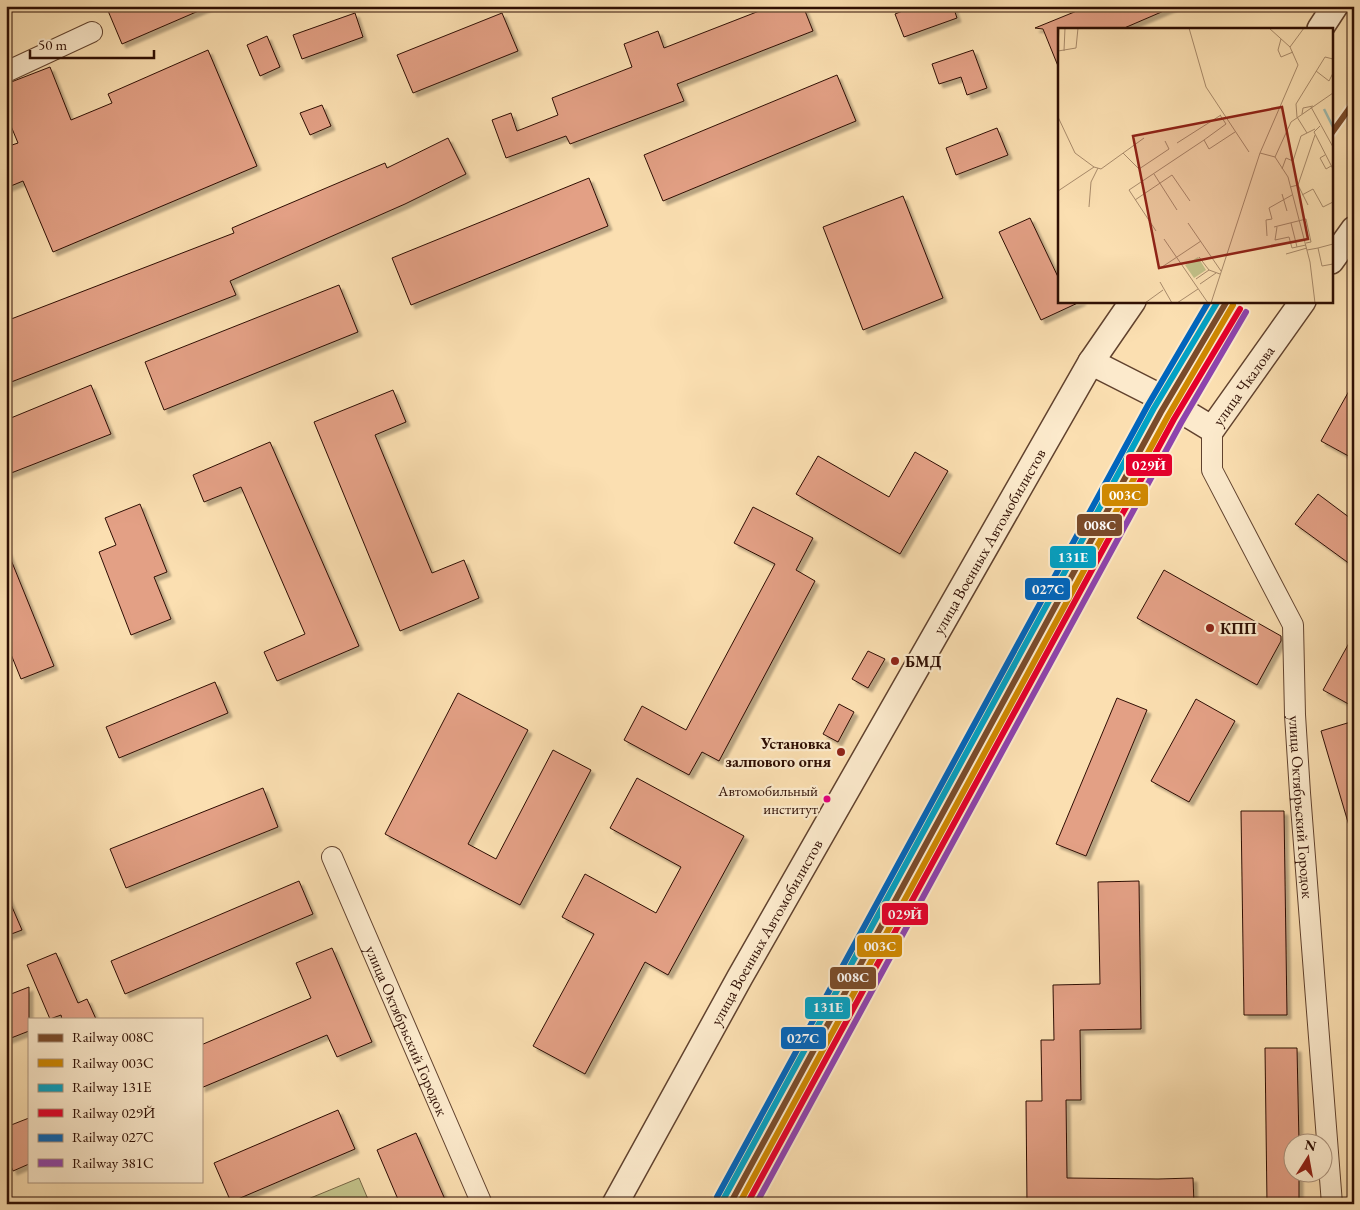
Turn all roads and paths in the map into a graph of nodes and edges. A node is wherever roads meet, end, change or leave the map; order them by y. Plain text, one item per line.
1 (1335, 6) edge
2 (1321, 28) edge
3 (92, 32) dead end
4 (6, 72) edge
5 (1354, 229) edge
6 (1332, 260) edge
7 (1131, 302) edge
8 (1302, 302) edge
9 (1091, 362) junction
10 (1212, 429) junction
11 (332, 857) dead end
12 (482, 1204) edge
13 (615, 1204) edge
14 (1332, 1204) edge

1 - 2 street
3 - 4 street
5 - 6 street
7 - 9 street, улица Военных Автомобилистов
8 - 10 street, улица Чкалова
9 - 10 street, улица Чкалова
9 - 13 street, улица Военных Автомобилистов
10 - 14 street, улица Октябрьский Городок
11 - 12 street, улица Октябрьский Городок

